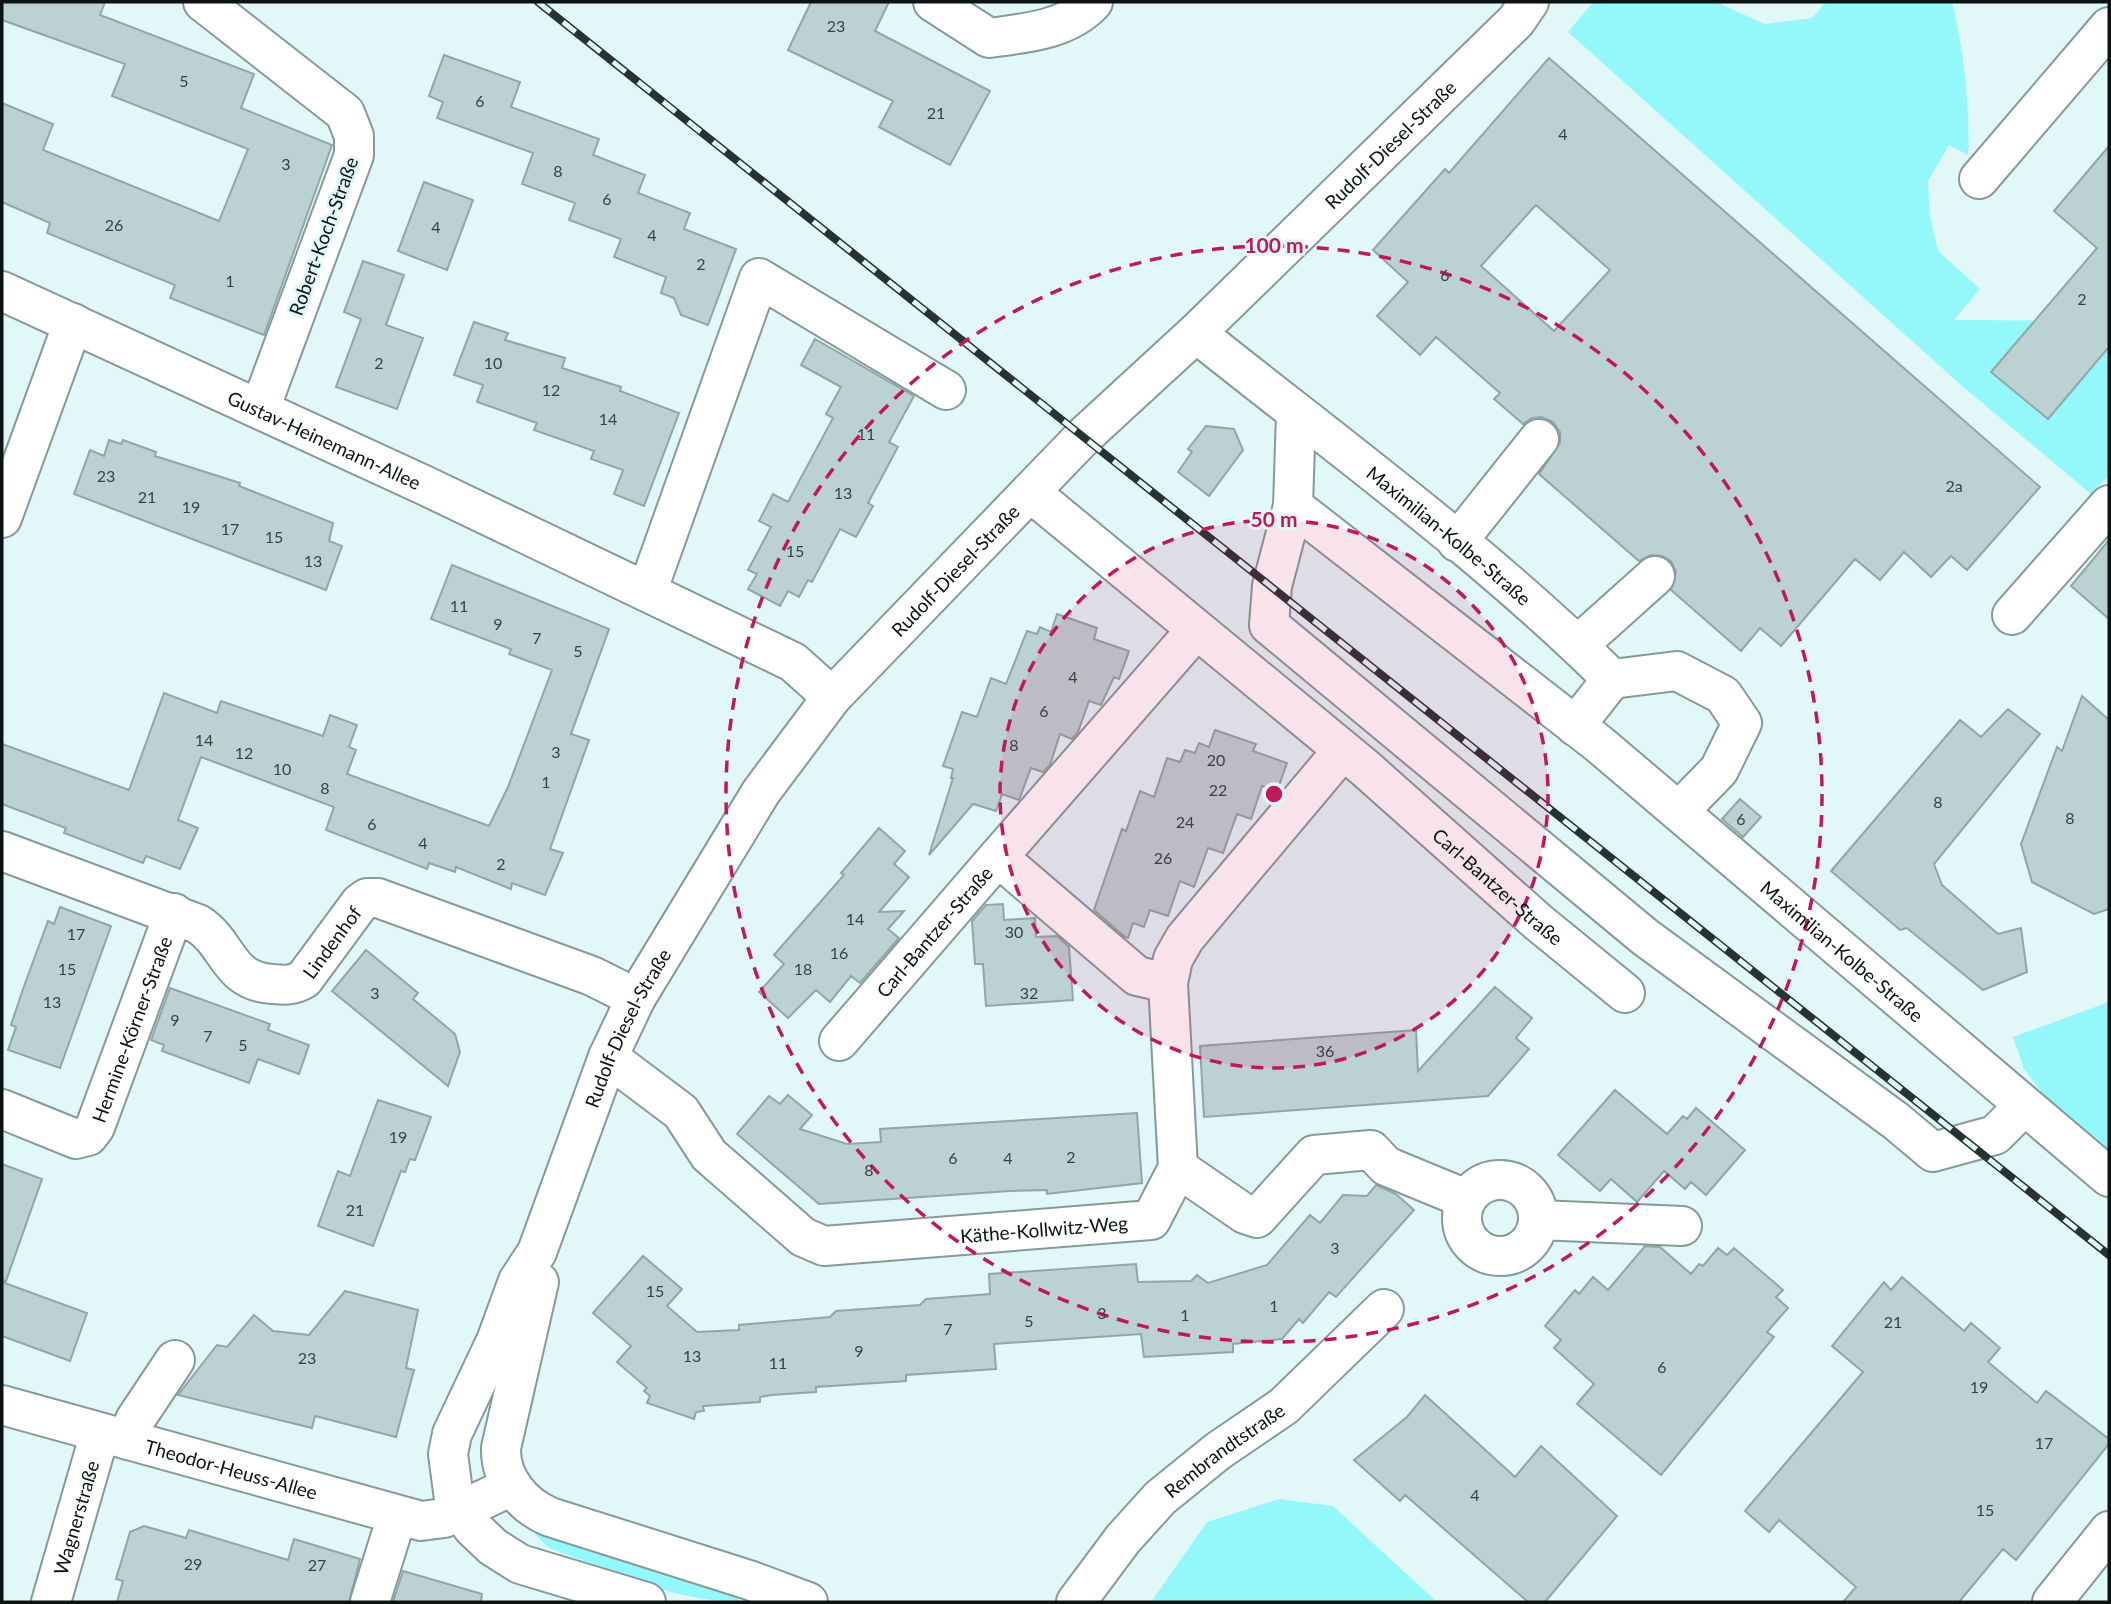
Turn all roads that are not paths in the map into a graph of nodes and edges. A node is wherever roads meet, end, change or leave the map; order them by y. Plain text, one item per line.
1 (203, 2) edge
2 (933, 2) edge
3 (1093, 2) edge
4 (1529, 2) edge
5 (2109, 27) edge
6 (1979, 179) dead end
7 (2, 291) edge
8 (73, 323) junction
9 (1196, 333) junction
10 (946, 390) dead end
11 (260, 409) junction
12 (1296, 414) junction
13 (1539, 439) dead end
14 (1030, 492) junction
15 (2109, 505) edge
16 (1293, 506) junction
17 (2, 518) edge
18 (1457, 542) junction
19 (1656, 576) dead end
20 (648, 592) junction
21 (2012, 615) dead end
22 (1196, 630) junction
23 (1578, 645) junction
24 (1612, 679) junction
25 (832, 697) junction
26 (1575, 726) junction
27 (1343, 750) junction
28 (1679, 811) junction
29 (2, 851) edge
30 (998, 857) junction
31 (174, 913) junction
32 (1168, 983) junction
33 (1625, 993) dead end
34 (636, 998) junction
35 (839, 1041) dead end
36 (608, 1057) junction
37 (2023, 1107) junction
38 (2, 1109) edge
39 (1177, 1158) junction
40 (2109, 1177) edge
41 (1466, 1199) junction
42 (1538, 1220) junction
43 (1682, 1226) dead end
44 (537, 1252) junction
45 (1384, 1309) dead end
46 (175, 1360) dead end
47 (2, 1405) edge
48 (114, 1436) junction
49 (512, 1486) junction
50 (460, 1510) junction
51 (397, 1516) junction
52 (2109, 1531) edge
53 (2094, 1573) edge
54 (51, 1602) edge
55 (370, 1602) edge
56 (646, 1602) edge
57 (808, 1602) edge
58 (1076, 1602) edge
59 (2052, 1602) edge

1 - 11 street, Robert-Koch-Straße
2 - 3 street
4 - 9 street, Rudolf-Diesel-Straße
5 - 6 street
7 - 8 street, Gustav-Heinemann-Allee
8 - 11 street, Gustav-Heinemann-Allee
8 - 17 street
9 - 12 street, Maximilian-Kolbe-Straße
9 - 14 street, Rudolf-Diesel-Straße
10 - 20 street
11 - 20 street, Gustav-Heinemann-Allee
12 - 16 street
12 - 18 street, Maximilian-Kolbe-Straße
13 - 18 street
14 - 22 street, Carl-Bantzer-Straße
14 - 25 street, Rudolf-Diesel-Straße
15 - 21 street
16 - 26 street, Maximilian-Kolbe-Straße
16 - 37 street
18 - 23 street, Maximilian-Kolbe-Straße
19 - 23 street
20 - 25 street, Gustav-Heinemann-Allee
22 - 27 street, Carl-Bantzer-Straße
22 - 30 street
23 - 24 street, Maximilian-Kolbe-Straße
24 - 26 street
24 - 28 street
25 - 34 street, Rudolf-Diesel-Straße
26 - 28 street, Maximilian-Kolbe-Straße
27 - 32 street
27 - 33 street, Carl-Bantzer-Straße
28 - 37 street, Maximilian-Kolbe-Straße
29 - 31 street, Lindenhof
30 - 32 street, Carl-Bantzer-Straße
30 - 35 street, Carl-Bantzer-Straße
31 - 34 street, Lindenhof
31 - 38 street, Hermine-Körner-Straße
32 - 39 street
34 - 36 street, Rudolf-Diesel-Straße
36 - 39 street, Käthe-Kollwitz-Weg
36 - 44 street, Rudolf-Diesel-Straße
37 - 40 street, Maximilian-Kolbe-Straße
39 - 41 street
41 - 42 street
41 - 42 street
42 - 43 street
44 - 49 street, Rudolf-Diesel-Straße
44 - 50 street, Rudolf-Diesel-Straße
45 - 58 street, Rembrandtstraße
46 - 48 street, Wagnerstraße
47 - 48 street, Theodor-Heuss-Allee
48 - 51 street, Theodor-Heuss-Allee
48 - 54 street, Wagnerstraße
49 - 50 street, Theodor-Heuss-Allee
49 - 57 street
50 - 51 street, Theodor-Heuss-Allee
50 - 56 street
51 - 55 street
52 - 53 street
53 - 59 street

